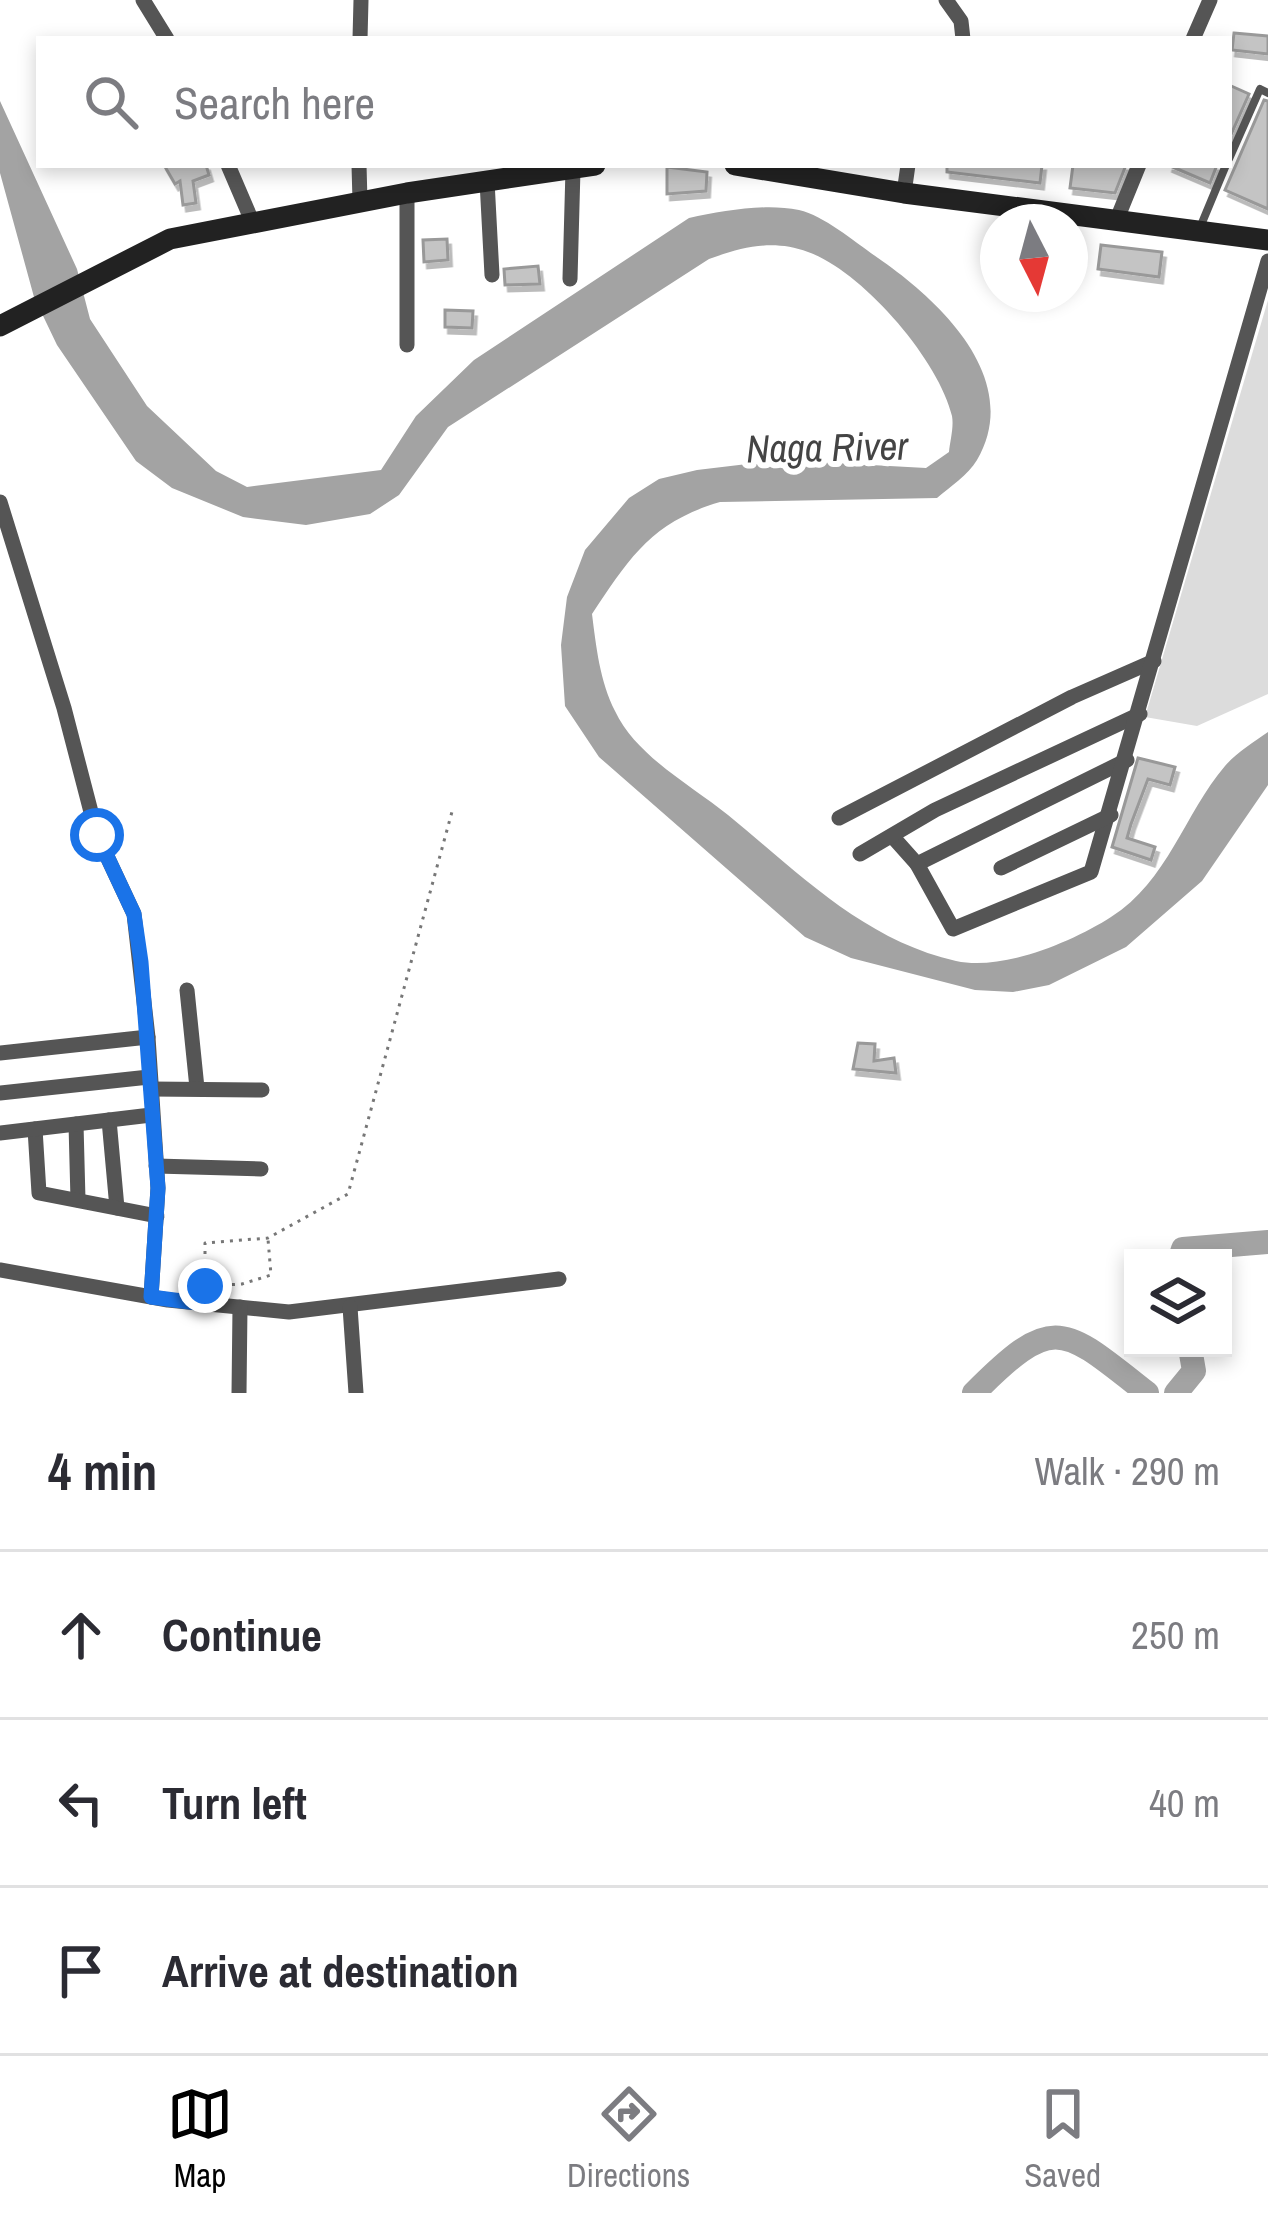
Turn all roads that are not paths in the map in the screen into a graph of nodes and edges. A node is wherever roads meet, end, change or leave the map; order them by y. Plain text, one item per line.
1 (143, 0) edge
2 (361, 0) edge
3 (946, 0) edge
4 (1210, 0) edge
5 (165, 36) edge
6 (360, 36) edge
7 (963, 36) edge
8 (1194, 36) edge
9 (1268, 93) edge
10 (1232, 153) edge
11 (228, 168) edge
12 (359, 168) edge
13 (577, 168) edge
14 (584, 168) edge
15 (772, 168) edge
16 (908, 168) edge
17 (1138, 168) edge
18 (1225, 168) edge
19 (810, 171) edge
20 (487, 181) junction
21 (406, 193) junction
22 (904, 193) junction
23 (360, 201) junction
24 (1117, 218) junction
25 (252, 221) junction
26 (1199, 230) junction
27 (1268, 240) edge
28 (1268, 261) edge
29 (492, 275) dead end
30 (570, 279) dead end
31 (2, 325) edge
32 (407, 345) dead end
33 (0, 502) edge
34 (1154, 661) junction
35 (1140, 714) junction
36 (1126, 760) junction
37 (1111, 815) junction
38 (839, 818) dead end
39 (892, 836) junction
40 (860, 854) dead end
41 (917, 864) junction
42 (1001, 868) dead end
43 (187, 990) dead end
44 (148, 1037) junction
45 (0, 1053) edge
46 (150, 1083) junction
47 (197, 1088) junction
48 (262, 1090) dead end
49 (0, 1093) edge
50 (151, 1115) junction
51 (109, 1120) junction
52 (76, 1124) junction
53 (35, 1129) junction
54 (0, 1133) edge
55 (156, 1166) junction
56 (261, 1169) dead end
57 (78, 1200) junction
58 (117, 1208) junction
59 (157, 1216) junction
60 (0, 1270) edge
61 (560, 1279) dead end
62 (151, 1297) junction
63 (240, 1307) junction
64 (350, 1307) junction
65 (239, 1393) edge
66 (356, 1393) edge

1 - 5 street
2 - 6 street
3 - 7 street
4 - 8 street
9 - 10 lane
11 - 25 street
12 - 23 street
13 - 20 main road
14 - 30 street
15 - 19 main road
16 - 22 street
17 - 24 street
18 - 26 lane
19 - 22 main road
20 - 21 main road
20 - 29 street
21 - 23 main road
21 - 32 street
22 - 24 main road
23 - 25 main road
24 - 26 main road
25 - 31 main road
26 - 27 main road
28 - 34 street
33 - 44 street
34 - 35 street
34 - 38 street
35 - 36 street
35 - 39 street
36 - 37 street
36 - 41 street
37 - 41 street
37 - 42 street
39 - 40 street
39 - 41 street
43 - 47 street
44 - 45 street
44 - 46 street
46 - 47 street
46 - 49 street
46 - 50 street
47 - 48 street
50 - 51 street
50 - 55 street
51 - 52 street
51 - 58 street
52 - 53 street
52 - 57 street
53 - 54 street
53 - 57 street
55 - 56 street
55 - 59 street
57 - 58 street
58 - 59 street
59 - 62 street
60 - 62 street
61 - 64 street
62 - 63 street
63 - 64 street
63 - 65 street
64 - 66 street

